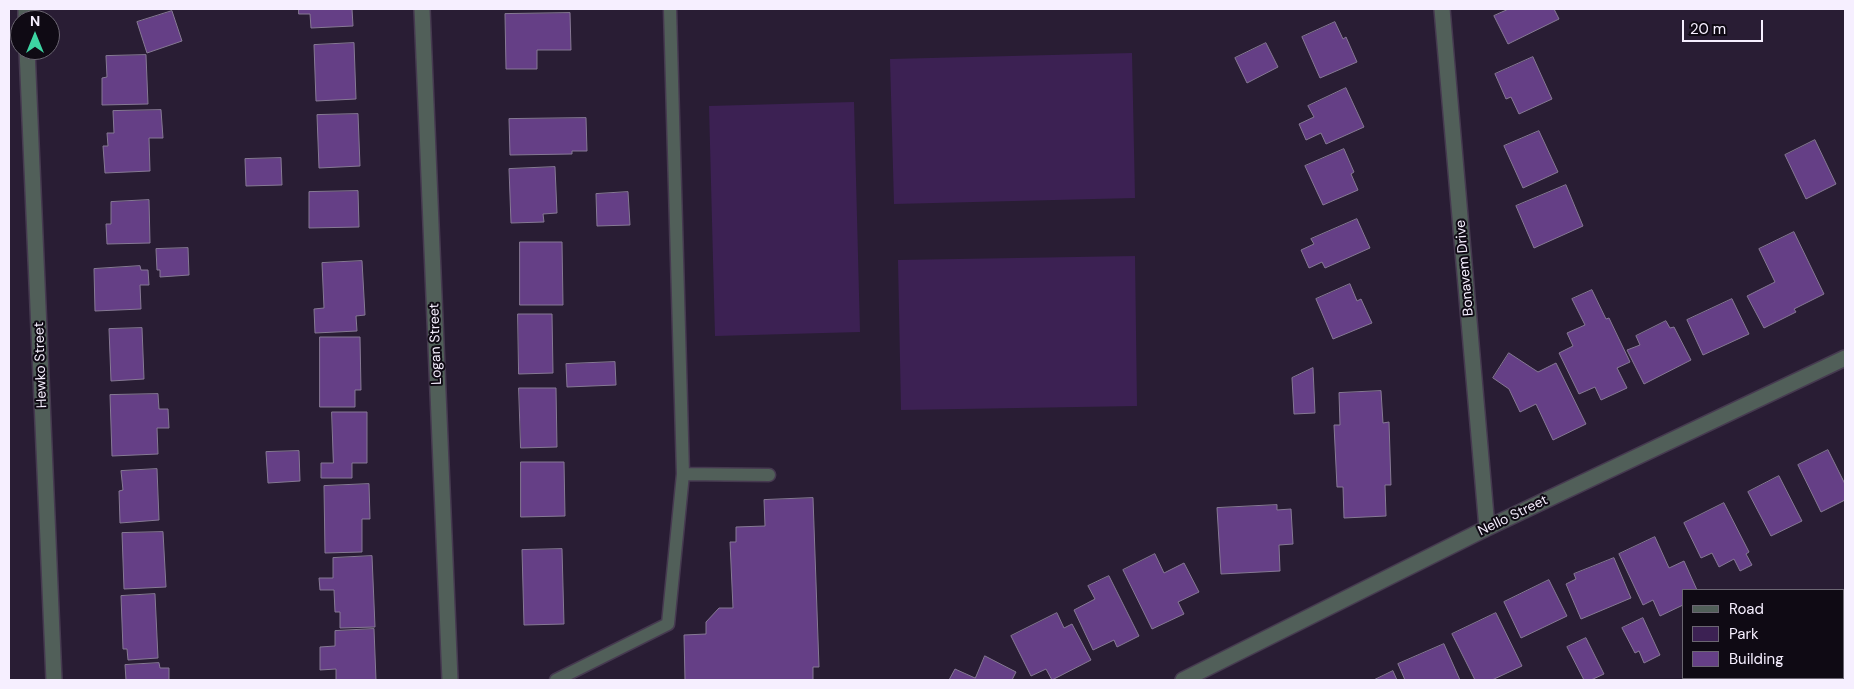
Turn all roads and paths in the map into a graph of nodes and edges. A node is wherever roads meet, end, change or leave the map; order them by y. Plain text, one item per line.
1 (422, 9) edge
2 (670, 9) edge
3 (1442, 9) edge
4 (27, 60) edge
5 (1845, 358) edge
6 (683, 474) junction
7 (768, 475) dead end
8 (1487, 528) junction
9 (54, 680) edge
10 (450, 680) edge
11 (556, 680) edge
12 (1183, 680) edge

1 - 10 street, Logan Street
2 - 6 lane
3 - 8 street, Bonavem Drive
4 - 9 street, Hewko Street
5 - 8 street, Nello Street
6 - 7 lane
6 - 11 lane
8 - 12 street, Nello Street

